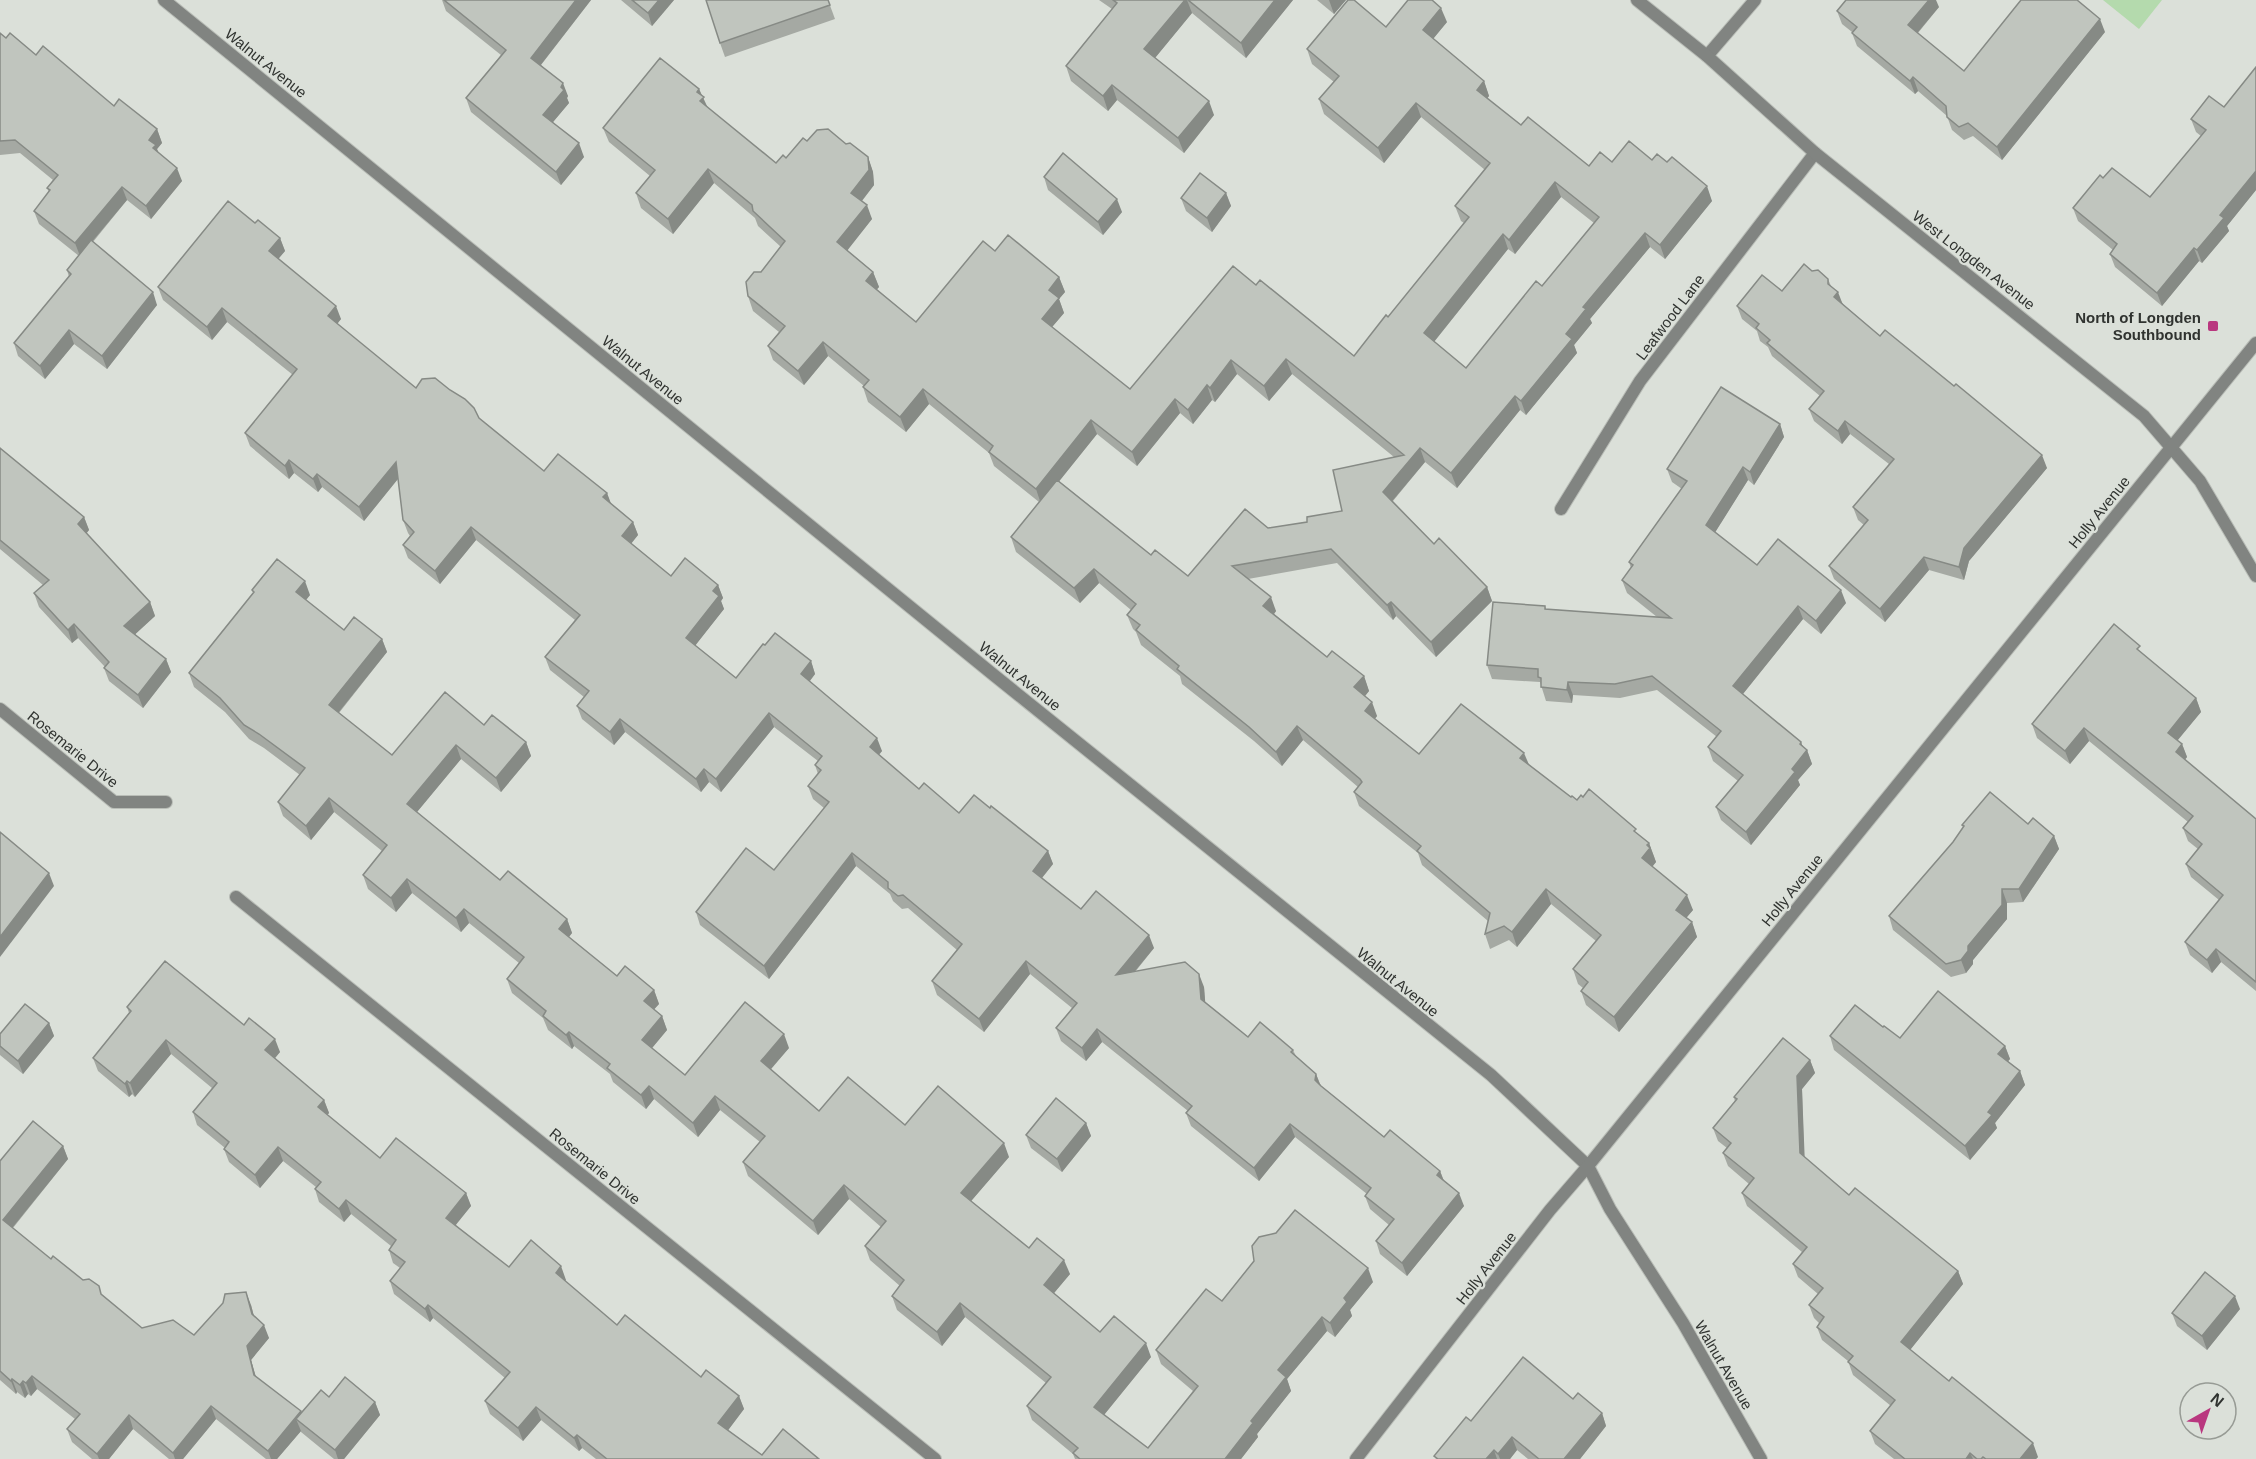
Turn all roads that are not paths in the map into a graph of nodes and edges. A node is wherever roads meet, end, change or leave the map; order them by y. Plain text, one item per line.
1 (164, 0) edge
2 (1637, 0) edge
3 (1755, 0) edge
4 (1707, 56) junction
5 (1815, 153) junction
6 (2256, 343) edge
7 (2170, 447) junction
8 (1561, 509) dead end
9 (2256, 576) edge
10 (0, 709) edge
11 (166, 802) dead end
12 (236, 897) dead end
13 (1588, 1166) junction
14 (935, 1459) edge
15 (1356, 1459) edge
16 (1761, 1459) edge

1 - 13 street, Walnut Avenue
2 - 4 street, West Longden Avenue
3 - 4 street
4 - 5 street, West Longden Avenue
5 - 7 street, West Longden Avenue
5 - 8 street, Leafwood Lane
6 - 7 street, Holly Avenue
7 - 9 street, West Longden Avenue
7 - 13 street, Holly Avenue
10 - 11 street, Rosemarie Drive
12 - 14 street, Rosemarie Drive
13 - 15 street, Holly Avenue
13 - 16 street, Walnut Avenue

